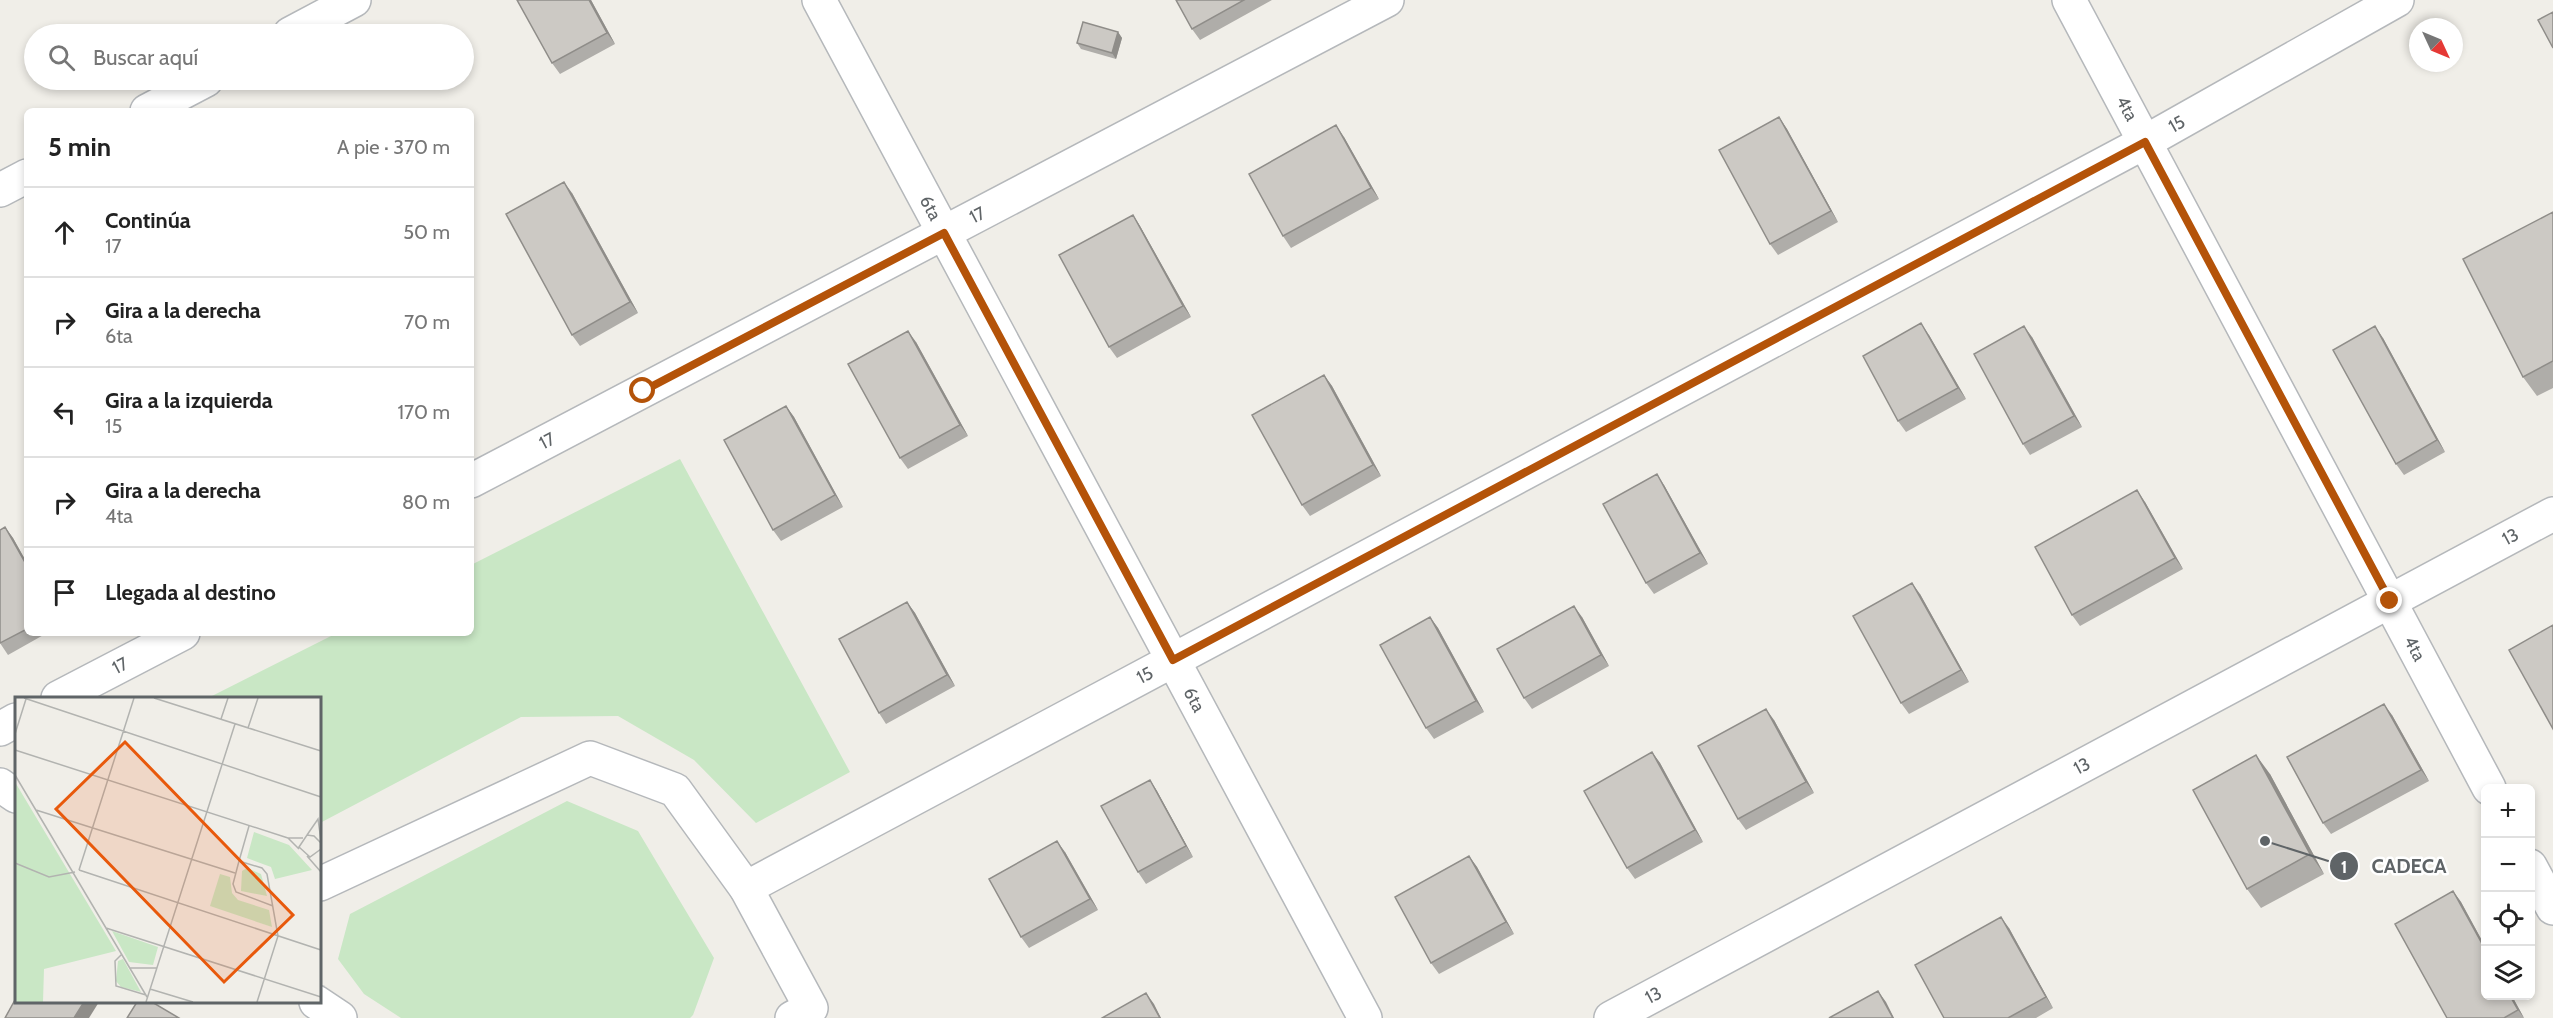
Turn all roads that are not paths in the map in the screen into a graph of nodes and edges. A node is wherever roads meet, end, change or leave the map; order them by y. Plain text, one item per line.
1 (354, 0) edge
2 (819, 0) edge
3 (1387, 0) edge
4 (2069, 0) edge
5 (2397, 0) edge
6 (309, 24) edge
7 (187, 90) edge
8 (153, 108) edge
9 (2145, 142) junction
10 (24, 178) edge
11 (0, 190) edge
12 (944, 233) junction
13 (474, 480) edge
14 (2553, 514) edge
15 (2390, 601) junction
16 (177, 636) edge
17 (1173, 660) junction
18 (62, 697) edge
19 (15, 721) edge
20 (0, 729) edge
21 (2486, 784) edge
22 (0, 785) edge
23 (15, 795) edge
24 (2535, 875) edge
25 (321, 884) edge
26 (746, 888) junction
27 (2553, 908) edge
28 (318, 1003) edge
29 (807, 1015) edge
30 (340, 1018) edge
31 (1365, 1018) edge
32 (1611, 1018) edge

1 - 6 street
2 - 12 street, 6ta
3 - 12 street, 17
4 - 9 street, 4ta
5 - 9 street, 15
7 - 8 street
9 - 15 street, 4ta
9 - 17 street, 15
10 - 11 street
12 - 13 street, 17
12 - 17 street, 6ta
14 - 15 street, 13
15 - 21 street, 4ta
15 - 32 street, 13
16 - 18 street, 17
17 - 26 street, 15
17 - 31 street, 6ta
19 - 20 street
22 - 23 street
24 - 27 street
25 - 26 street
26 - 29 street
28 - 30 street

